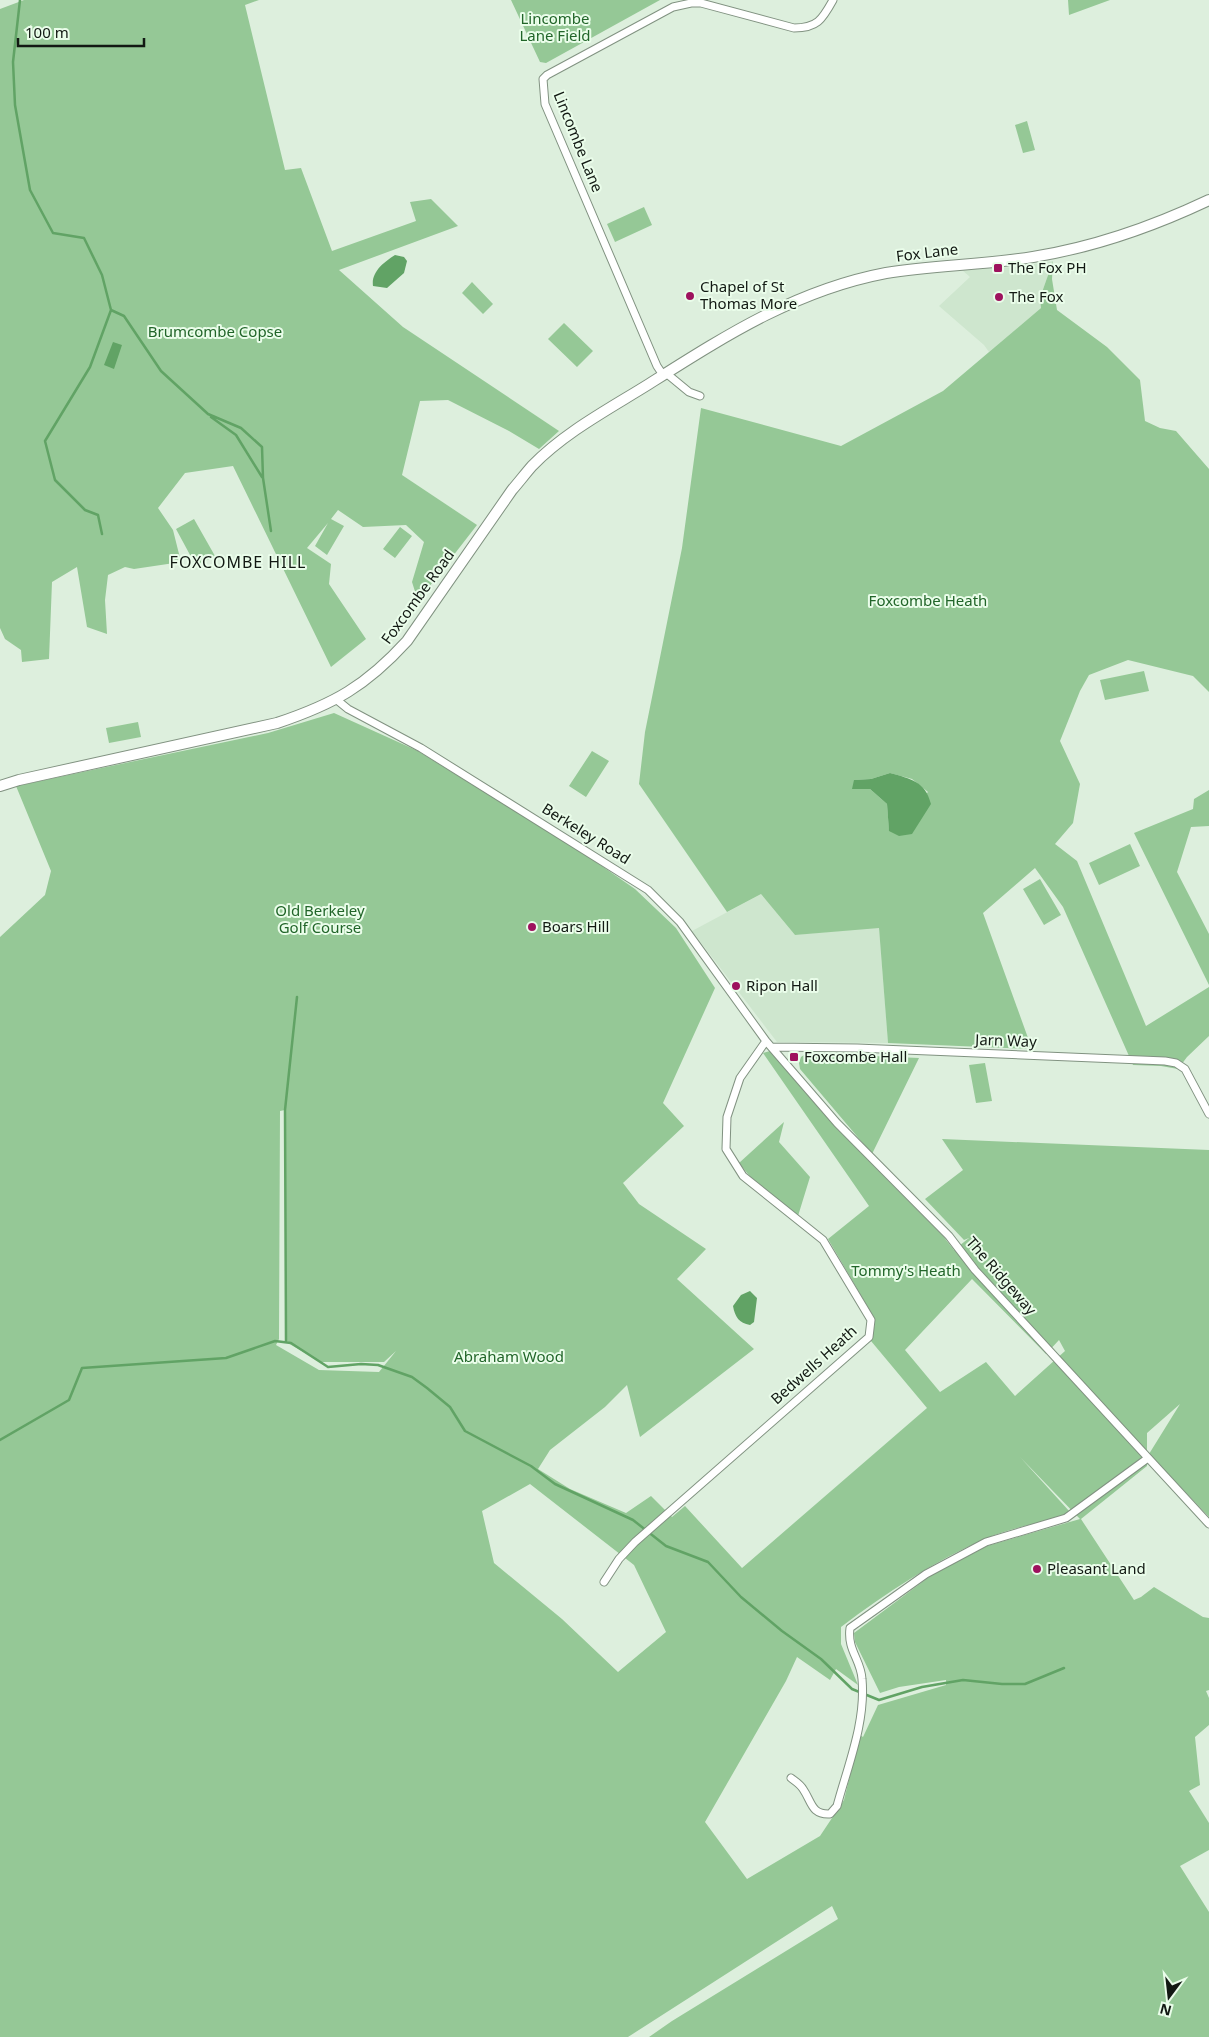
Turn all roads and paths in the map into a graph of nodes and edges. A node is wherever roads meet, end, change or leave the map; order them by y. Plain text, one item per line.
1 (833, 0) edge
2 (1209, 200) edge
3 (665, 374) junction
4 (700, 396) dead end
5 (337, 700) junction
6 (0, 786) edge
7 (769, 1044) junction
8 (1209, 1114) edge
9 (1148, 1458) junction
10 (1209, 1524) edge
11 (604, 1582) dead end
12 (791, 1778) dead end

1 - 3 street, Lincombe Lane
2 - 3 street, Fox Lane
3 - 4 street
3 - 5 street, Foxcombe Road
5 - 6 street, Foxcombe Road
5 - 7 street, Berkeley Road
7 - 8 street, Jarn Way
7 - 9 street, The Ridgeway
7 - 11 street, Bedwells Heath
9 - 10 street, The Ridgeway
9 - 12 street

